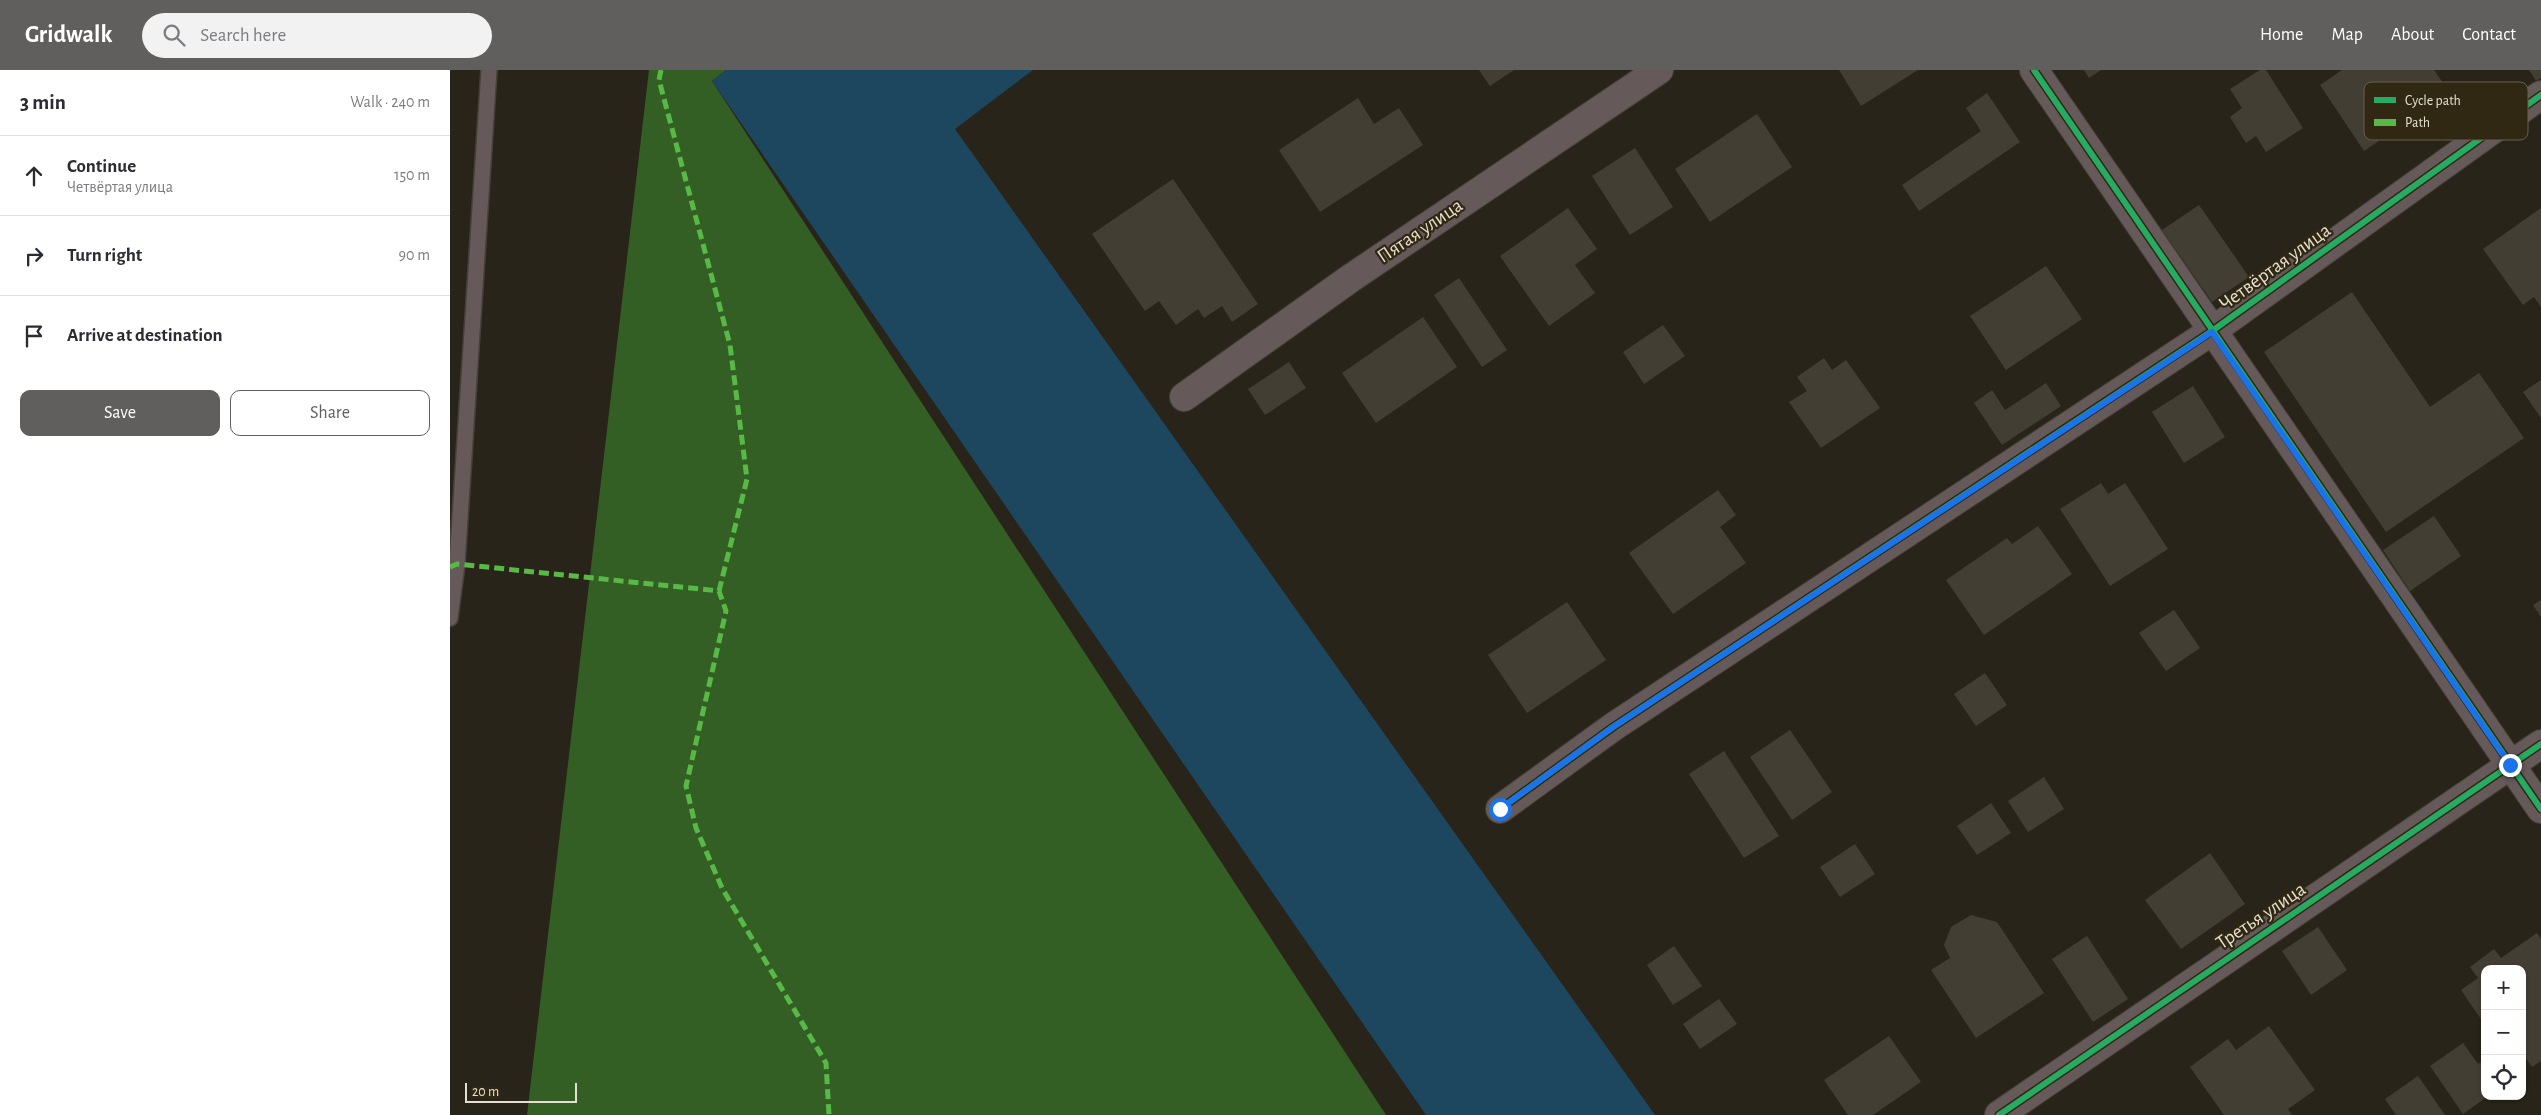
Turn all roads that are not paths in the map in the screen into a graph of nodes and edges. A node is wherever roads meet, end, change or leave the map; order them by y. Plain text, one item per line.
1 (489, 70) edge
2 (1659, 70) edge
3 (2034, 70) edge
4 (2541, 96) edge
5 (2528, 105) edge
6 (2480, 140) edge
7 (2212, 332) junction
8 (1184, 397) dead end
9 (450, 618) edge
10 (2541, 744) edge
11 (2510, 765) junction
12 (1500, 809) dead end
13 (2541, 810) edge
14 (1999, 1115) edge

1 - 9 lane
2 - 8 street, Пятая улица
3 - 7 street
4 - 5 street, Четвёртая улица
6 - 7 street, Четвёртая улица
7 - 11 street
7 - 12 street, Четвёртая улица
10 - 11 street, Третья улица
11 - 13 street
11 - 14 street, Третья улица

